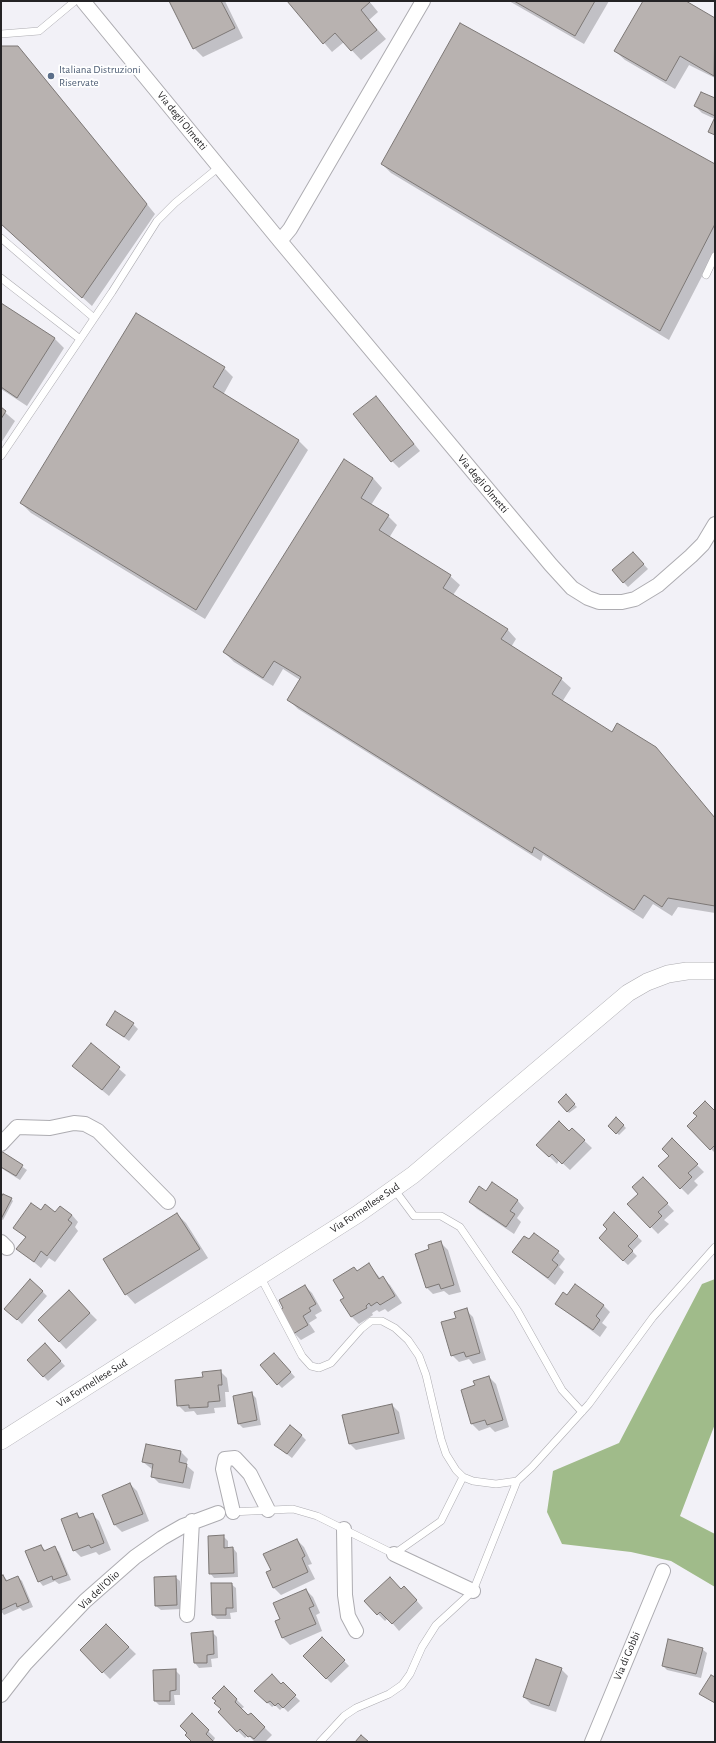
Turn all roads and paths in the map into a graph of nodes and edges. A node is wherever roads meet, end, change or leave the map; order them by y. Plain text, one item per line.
1 (75, 1) edge
2 (83, 1) edge
3 (423, 1) edge
4 (1, 34) edge
5 (219, 167) junction
6 (1, 238) edge
7 (280, 241) junction
8 (715, 256) edge
9 (706, 275) dead end
10 (1, 278) edge
11 (94, 318) junction
12 (80, 340) junction
13 (1, 456) edge
14 (715, 524) edge
15 (715, 971) edge
16 (1, 1144) edge
17 (394, 1189) junction
18 (168, 1202) dead end
19 (715, 1247) edge
20 (260, 1276) junction
21 (582, 1412) junction
22 (1, 1441) edge
23 (463, 1477) junction
24 (517, 1481) junction
25 (268, 1510) junction
26 (233, 1512) junction
27 (218, 1513) joint
28 (192, 1521) junction
29 (344, 1529) junction
30 (394, 1554) junction
31 (663, 1571) dead end
32 (473, 1591) junction
33 (187, 1615) dead end
34 (356, 1631) dead end
35 (1, 1695) edge
36 (320, 1742) edge
37 (592, 1742) edge

1 - 4 lane
2 - 5 street, Via degli Olmetti
3 - 7 street
5 - 7 street, Via degli Olmetti
5 - 11 lane
6 - 11 lane
7 - 14 street, Via degli Olmetti
8 - 9 lane
10 - 12 lane
11 - 12 lane
12 - 13 lane
15 - 17 street, Via Formellese Sud
16 - 18 street
17 - 20 street, Via Formellese Sud
17 - 21 lane
19 - 21 lane
20 - 22 street, Via Formellese Sud
20 - 23 lane
21 - 24 lane
23 - 24 lane
23 - 30 lane
24 - 32 lane
25 - 26 lane
25 - 26 street
25 - 29 lane
26 - 27 lane
27 - 28 street, Via dell'Olio
28 - 33 street
28 - 35 street, Via dell'Olio
29 - 30 lane
29 - 34 street
30 - 32 street
31 - 37 street, Via di Gobbi
32 - 36 lane

